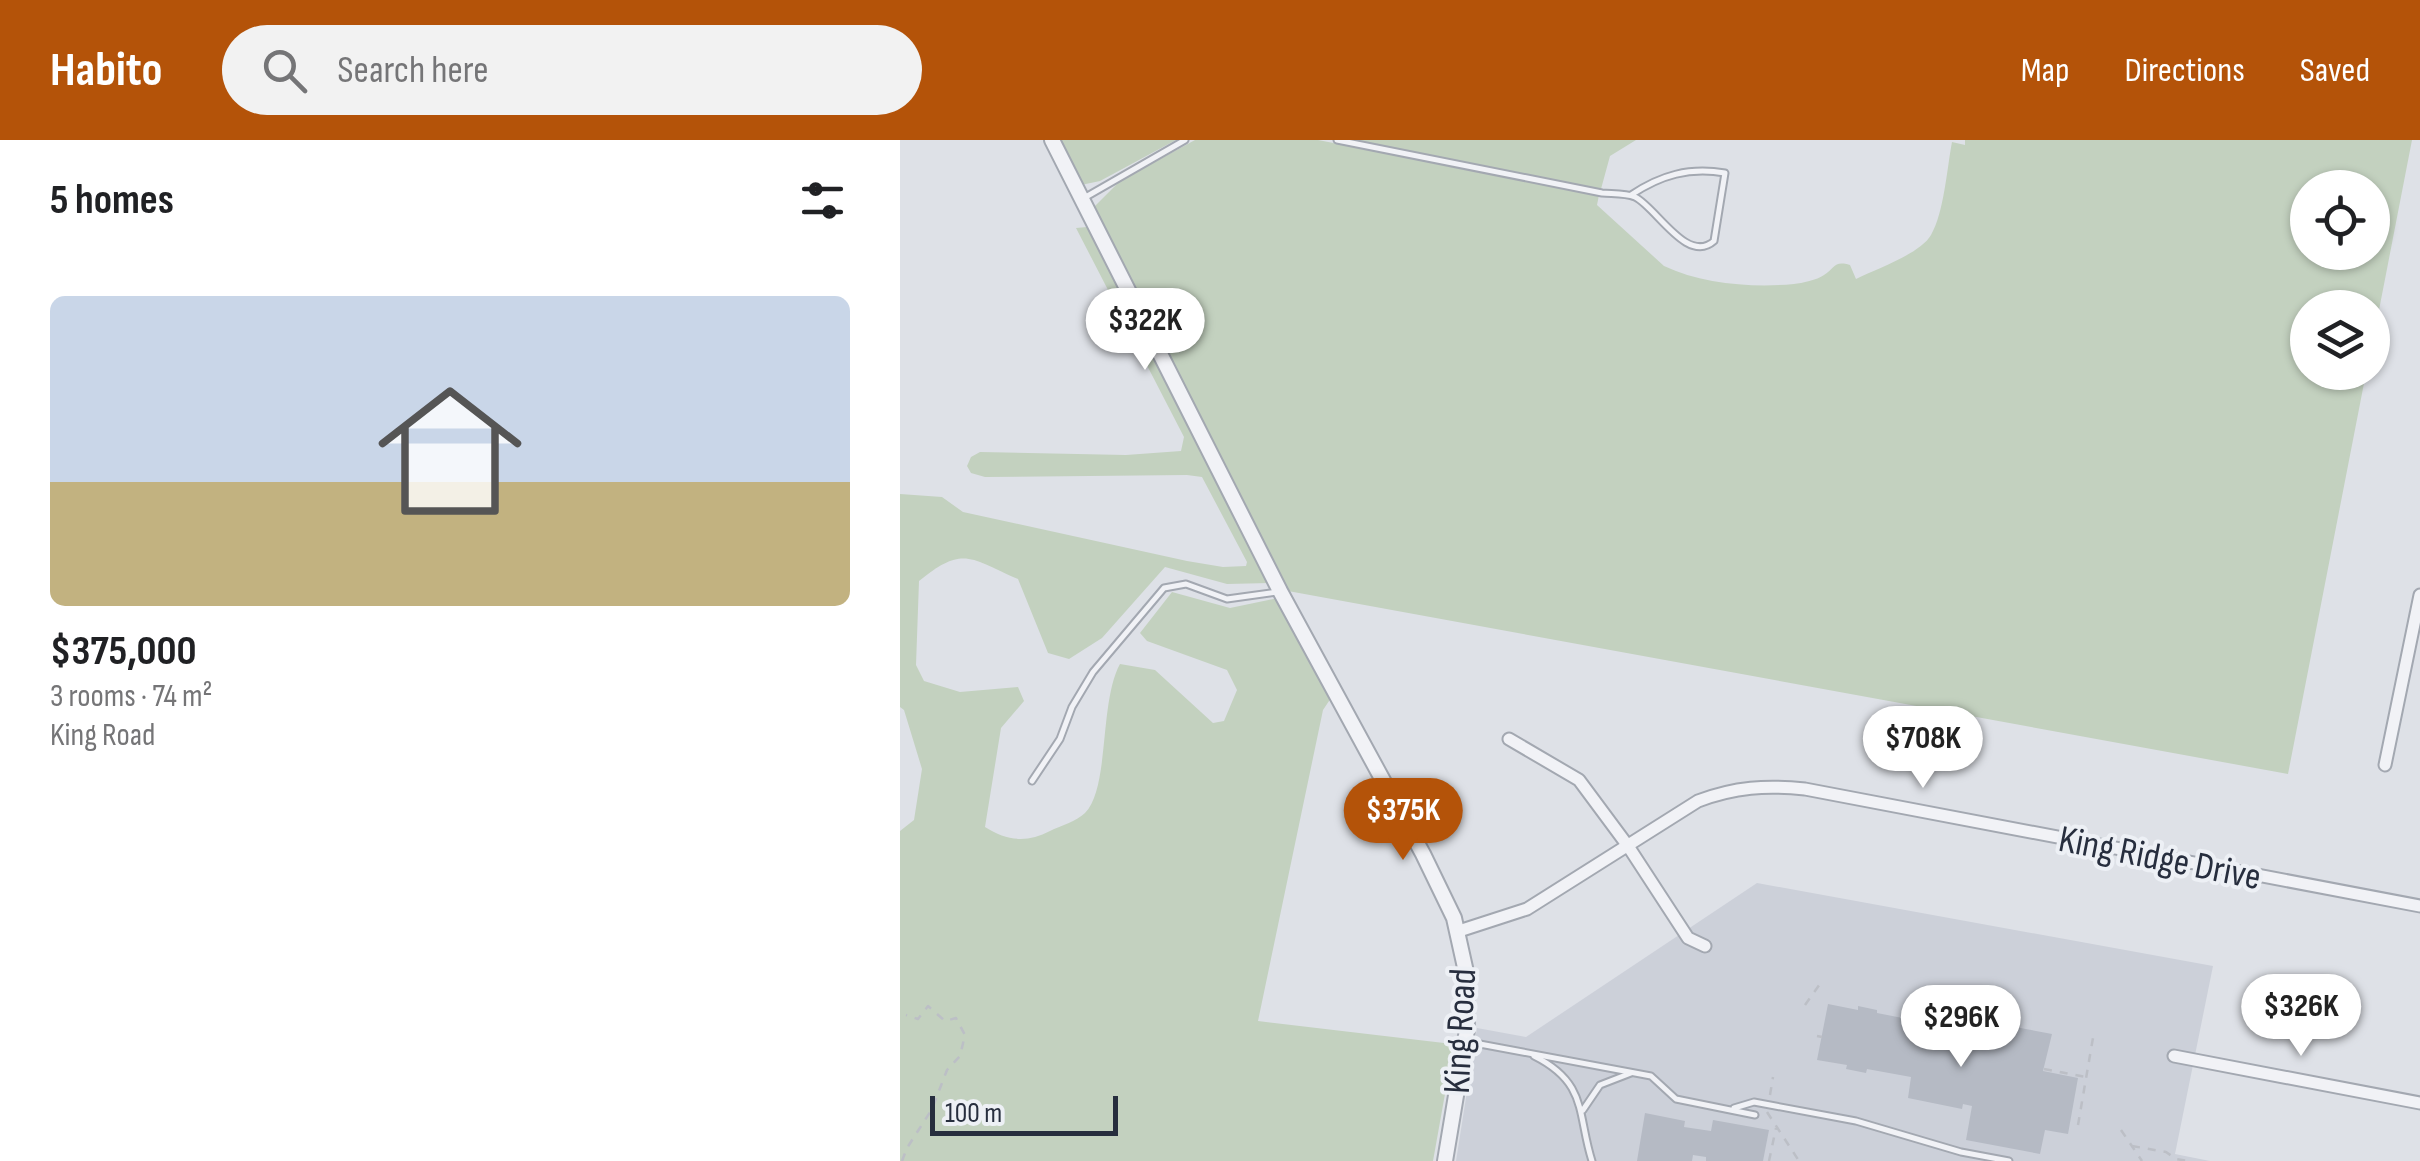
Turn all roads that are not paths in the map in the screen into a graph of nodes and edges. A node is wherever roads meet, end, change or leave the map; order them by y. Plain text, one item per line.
1 (1052, 140) edge
2 (1184, 140) edge
3 (1337, 140) edge
4 (1632, 196) junction
5 (1082, 200) junction
6 (1279, 589) junction
7 (2420, 595) edge
8 (1509, 738) dead end
9 (2385, 765) dead end
10 (1032, 782) dead end
11 (1628, 846) junction
12 (2420, 906) edge
13 (1459, 931) junction
14 (1704, 946) dead end
15 (1466, 1042) junction
16 (1525, 1051) junction
17 (2174, 1056) dead end
18 (1634, 1072) junction
19 (2420, 1103) edge
20 (1731, 1110) junction
21 (1582, 1112) junction
22 (1755, 1115) dead end
23 (1446, 1161) edge
24 (1592, 1161) edge
25 (2008, 1161) edge

1 - 5 street, King Road
2 - 5 lane
3 - 4 lane
4 - 4 lane
5 - 6 street, King Road
6 - 10 lane
6 - 13 street, King Road
7 - 9 street
8 - 11 street
11 - 12 street, King Ridge Drive
11 - 13 street, King Ridge Drive
11 - 14 street
13 - 15 street, King Road
15 - 16 lane
15 - 23 street, King Road
16 - 18 lane
16 - 21 lane
17 - 19 street
18 - 20 lane
18 - 21 lane
20 - 22 lane
20 - 25 lane
21 - 24 lane

